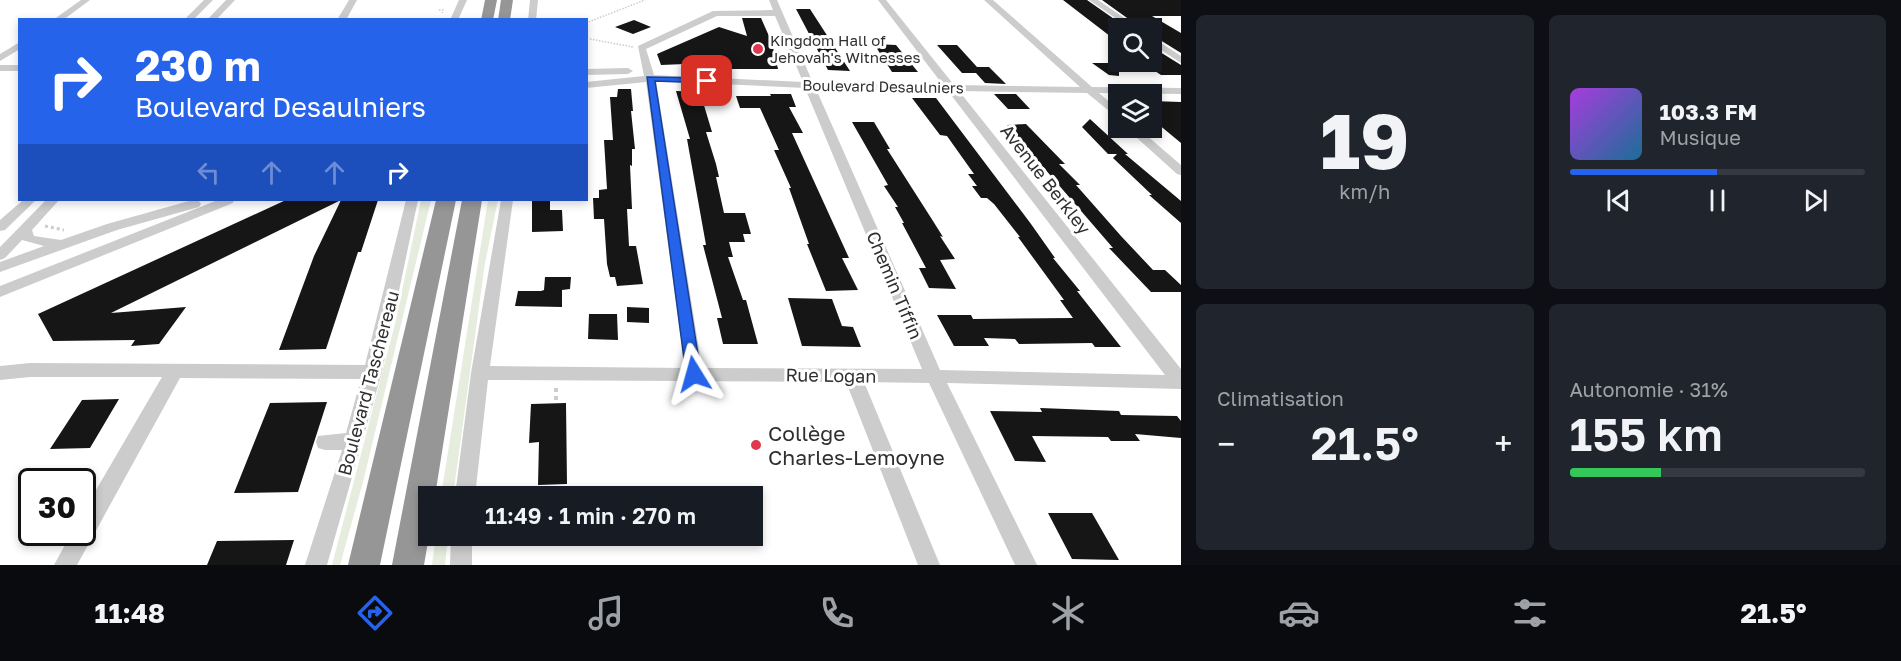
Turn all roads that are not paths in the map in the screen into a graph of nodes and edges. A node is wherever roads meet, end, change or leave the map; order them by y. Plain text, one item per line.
1 (86, 0) edge
2 (209, 0) edge
3 (231, 0) edge
4 (353, 0) edge
5 (463, 0) edge
6 (491, 0) edge
7 (507, 0) edge
8 (534, 0) edge
9 (774, 0) edge
10 (882, 0) edge
11 (988, 0) edge
12 (1093, 0) edge
13 (779, 13) junction
14 (60, 18) edge
15 (190, 18) edge
16 (213, 18) edge
17 (342, 18) edge
18 (455, 18) edge
19 (487, 18) edge
20 (504, 18) edge
21 (532, 18) edge
22 (1120, 18) edge
23 (18, 46) edge
24 (1162, 47) edge
25 (0, 58) edge
26 (1181, 60) edge
27 (0, 68) edge
28 (18, 68) edge
29 (588, 72) edge
30 (649, 75) junction
31 (808, 82) junction
32 (949, 84) junction
33 (588, 85) edge
34 (1181, 85) edge
35 (1086, 87) junction
36 (1181, 91) edge
37 (1108, 106) edge
38 (1143, 138) edge
39 (1181, 171) edge
40 (29, 201) edge
41 (52, 201) edge
42 (204, 201) edge
43 (226, 201) edge
44 (412, 201) edge
45 (446, 201) edge
46 (472, 201) edge
47 (507, 201) edge
48 (0, 227) edge
49 (24, 228) junction
50 (63, 238) junction
51 (0, 255) edge
52 (71, 265) junction
53 (0, 267) edge
54 (0, 292) edge
55 (0, 303) edge
56 (0, 366) edge
57 (30, 370) junction
58 (174, 372) junction
59 (373, 372) junction
60 (0, 373) edge
61 (480, 373) junction
62 (694, 374) junction
63 (852, 375) junction
64 (934, 376) junction
65 (1181, 382) edge
66 (353, 441) junction
67 (324, 442) dead end
68 (466, 486) edge
69 (462, 546) edge
70 (65, 565) edge
71 (316, 565) edge
72 (364, 565) edge
73 (408, 565) edge
74 (461, 565) edge
75 (929, 565) edge
76 (1026, 565) edge

1 - 14 street
2 - 15 street
3 - 16 street
4 - 17 street
5 - 18 street
6 - 19 highway
7 - 20 highway
8 - 21 street
9 - 13 street, Chemin Tiffin
10 - 32 street, Avenue Berkley
11 - 35 street
12 - 22 street
13 - 30 street
13 - 31 street, Chemin Tiffin
23 - 25 street
24 - 26 street
27 - 28 street
29 - 30 street, Boulevard Desaulniers
30 - 31 street, Boulevard Desaulniers
30 - 33 street, Boulevard Desaulniers
30 - 62 street
31 - 32 street, Boulevard Desaulniers
31 - 64 street, Chemin Tiffin
32 - 35 street, Boulevard Desaulniers
32 - 65 street, Avenue Berkley
34 - 35 street, Boulevard Desaulniers
35 - 36 street, Boulevard Desaulniers
35 - 37 street
38 - 39 street
40 - 48 street
41 - 49 street
42 - 50 street
43 - 52 street
44 - 59 street, Boulevard Taschereau
45 - 72 highway, Boulevard Taschereau
46 - 73 highway
47 - 61 street
49 - 50 street
49 - 51 street
50 - 53 street
52 - 54 street
52 - 55 street
56 - 57 street
57 - 58 street
57 - 60 street
58 - 59 street
58 - 70 street
59 - 66 street, Boulevard Taschereau
61 - 62 street, Rue Logan
61 - 68 street
62 - 63 street, Rue Logan
63 - 64 street, Rue Logan
63 - 75 street
64 - 65 street, Rue Logan
64 - 76 street, Chemin Tiffin
66 - 67 street
66 - 71 street, Boulevard Taschereau
69 - 74 street

